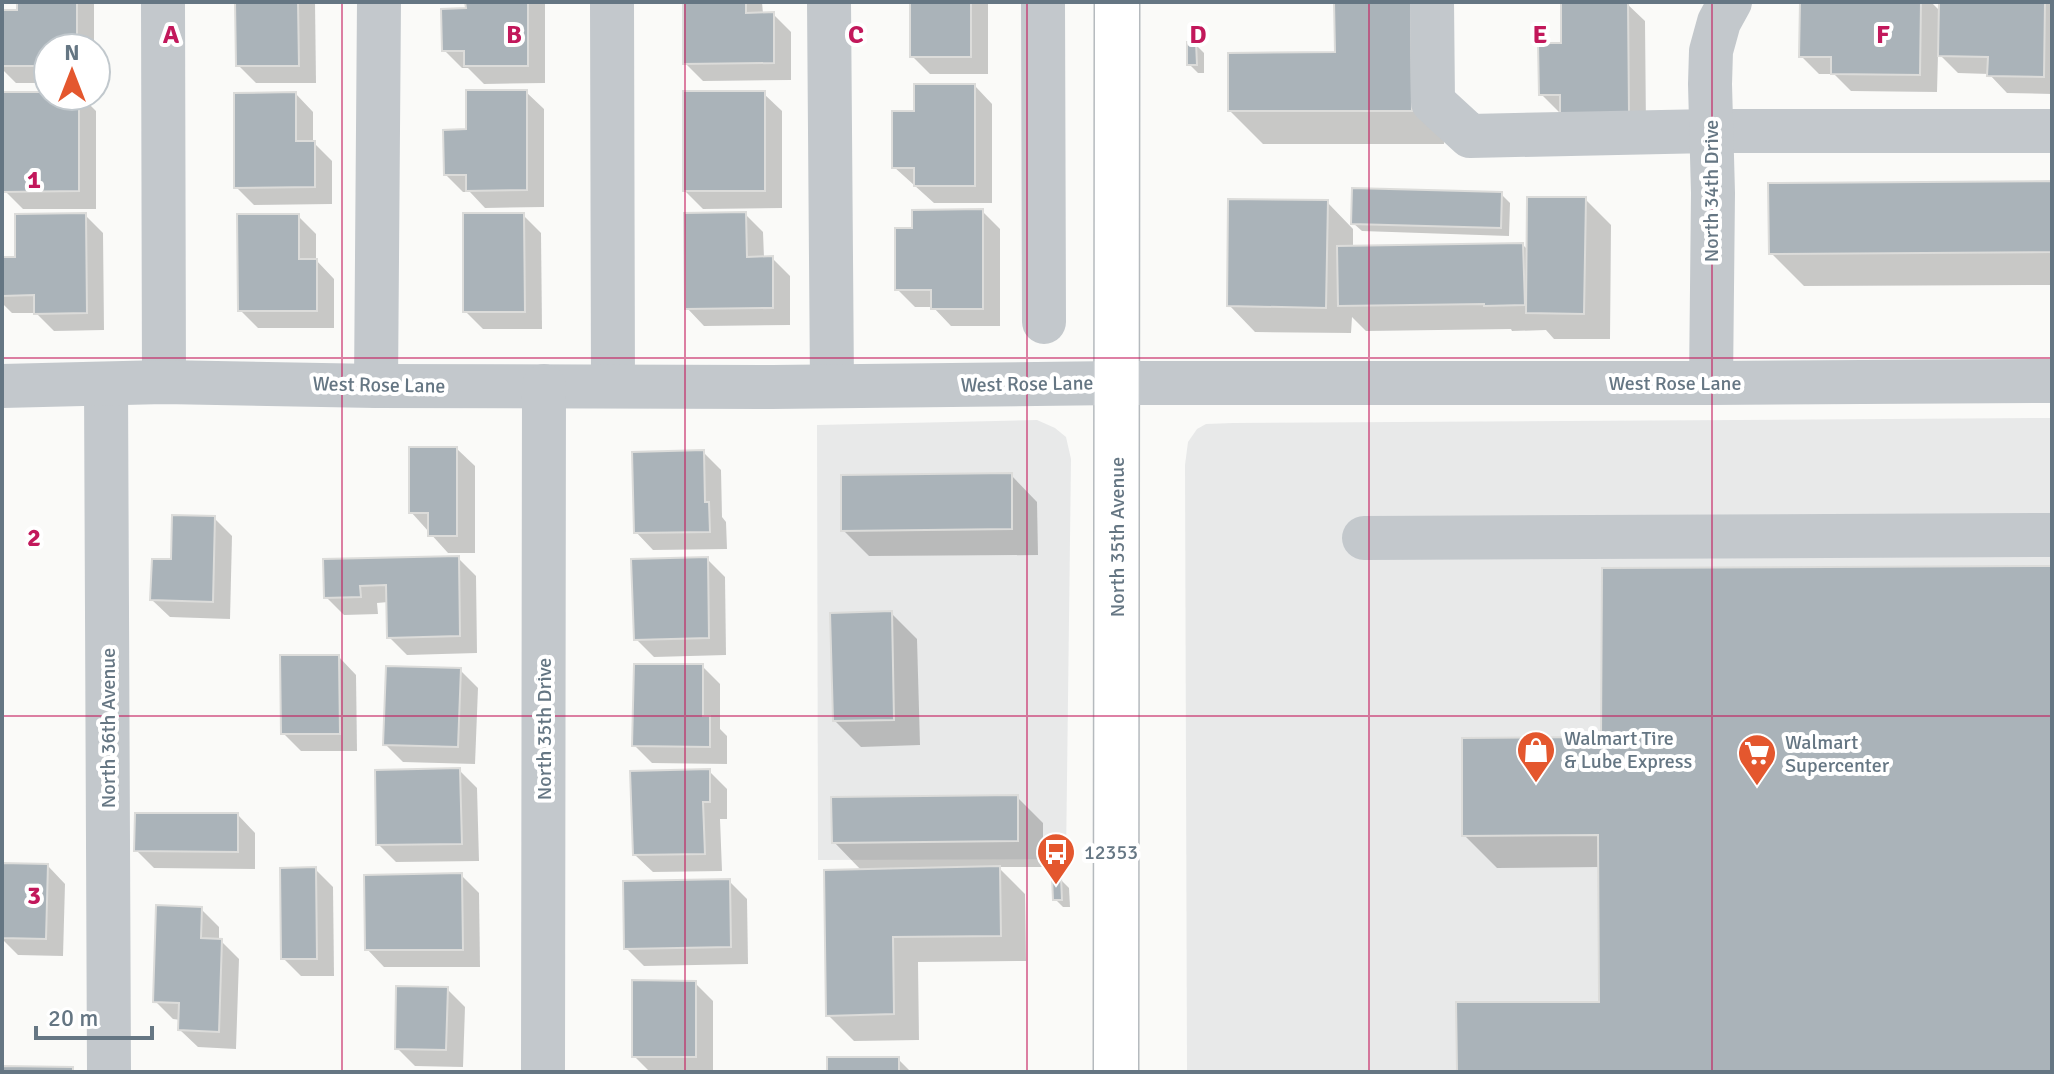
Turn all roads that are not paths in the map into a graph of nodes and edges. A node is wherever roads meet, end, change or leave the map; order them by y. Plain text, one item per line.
1 (163, 2) edge
2 (379, 2) edge
3 (612, 2) edge
4 (829, 2) edge
5 (1043, 2) edge
6 (1117, 2) edge
7 (1432, 2) edge
8 (1730, 2) edge
9 (1711, 131) junction
10 (2052, 131) edge
11 (1044, 322) dead end
12 (2052, 381) edge
13 (164, 382) junction
14 (1117, 383) junction
15 (1711, 383) junction
16 (106, 384) junction
17 (2, 386) edge
18 (376, 386) junction
19 (544, 386) junction
20 (613, 386) junction
21 (832, 386) junction
22 (2052, 535) edge
23 (1364, 538) dead end
24 (109, 1072) edge
25 (543, 1072) edge
26 (1116, 1072) edge

1 - 13 street
2 - 18 street
3 - 20 street
4 - 21 street
5 - 11 street
6 - 14 main road, North 35th Avenue
7 - 9 street
8 - 9 street, North 34th Drive
9 - 10 street
9 - 15 street, North 34th Drive
12 - 15 street, West Rose Lane
13 - 16 street, West Rose Lane
13 - 18 street, West Rose Lane
14 - 15 street, West Rose Lane
14 - 21 street, West Rose Lane
14 - 26 main road, North 35th Avenue
16 - 17 street, West Rose Lane
16 - 24 street, North 36th Avenue
18 - 19 street, West Rose Lane
19 - 20 street, West Rose Lane
19 - 25 street, North 35th Drive
20 - 21 street, West Rose Lane
22 - 23 street

